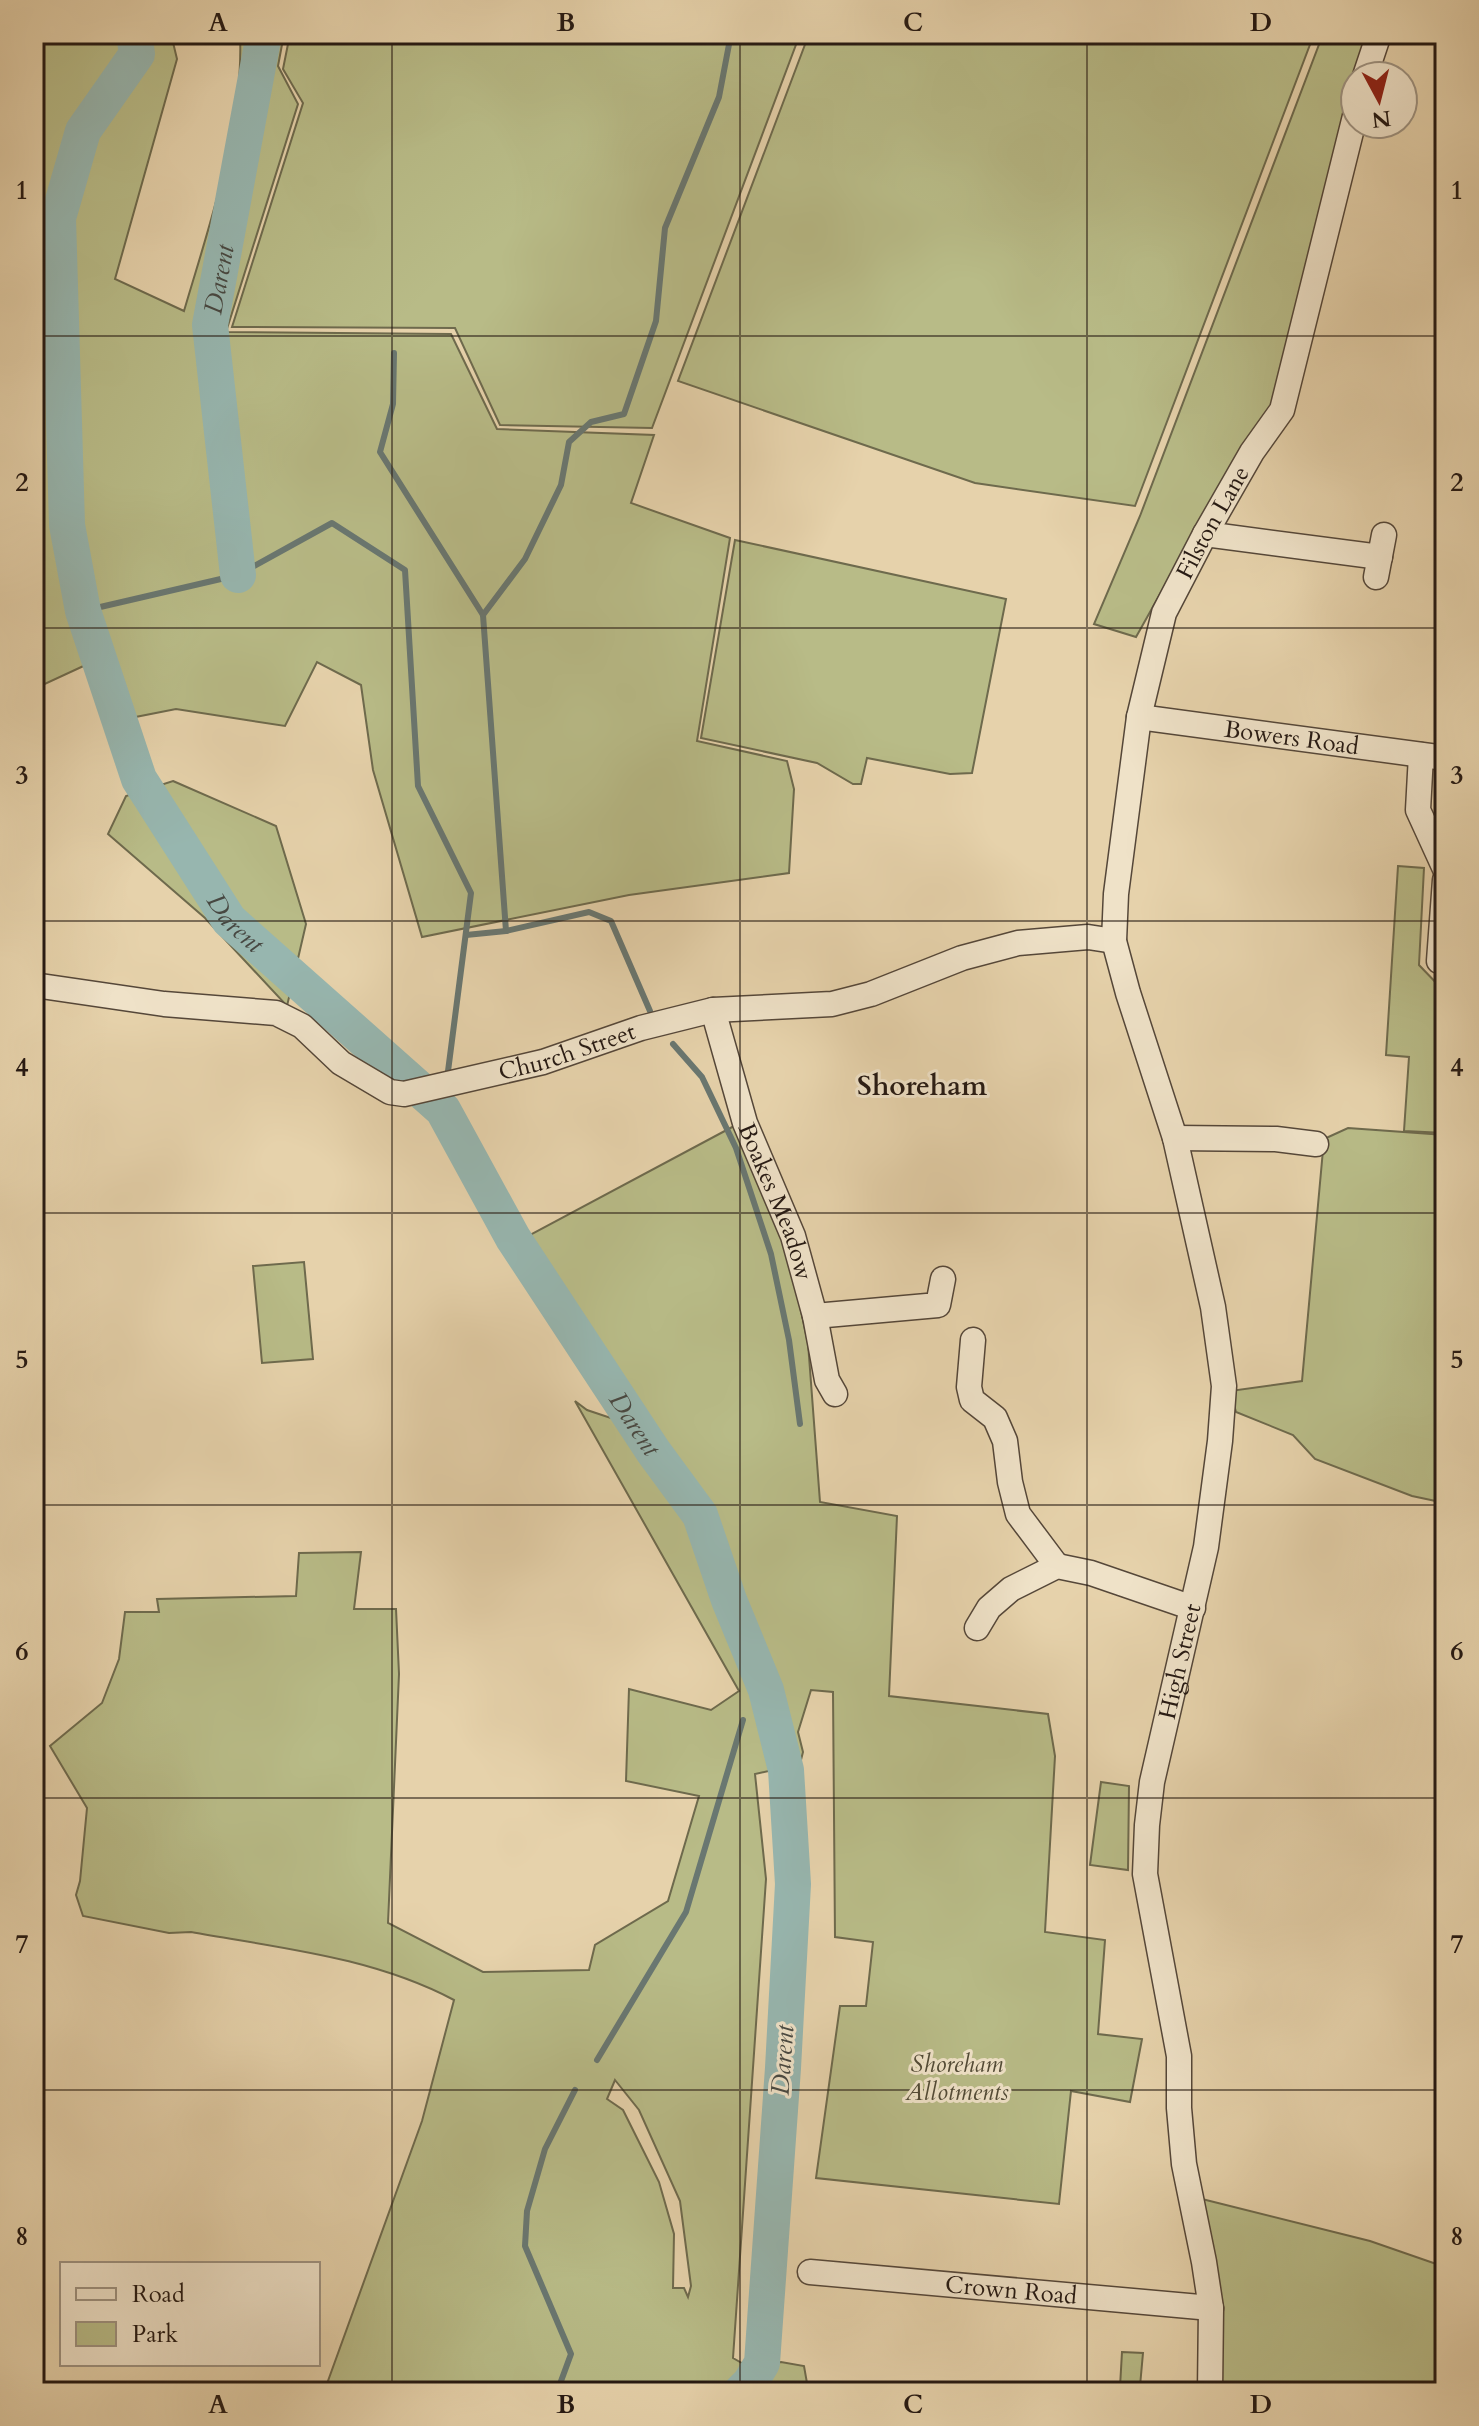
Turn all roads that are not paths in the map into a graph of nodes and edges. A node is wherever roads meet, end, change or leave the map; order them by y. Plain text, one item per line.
1 (1379, 34) edge
2 (1370, 60) edge
3 (1349, 140) edge
4 (1205, 534) junction
5 (1380, 557) dead end
6 (1139, 717) junction
7 (1433, 756) edge
8 (1445, 869) edge
9 (1445, 880) edge
10 (1114, 941) junction
11 (1439, 961) dead end
12 (34, 985) edge
13 (713, 1010) junction
14 (1175, 1138) junction
15 (1316, 1144) dead end
16 (943, 1279) dead end
17 (815, 1316) junction
18 (973, 1340) dead end
19 (835, 1394) dead end
20 (1057, 1566) junction
21 (1193, 1608) junction
22 (977, 1628) dead end
23 (810, 2272) dead end
24 (1211, 2308) junction
25 (1210, 2392) edge

1 - 2 street
3 - 4 street, Filston Lane
4 - 5 street
4 - 6 street, Filston Lane
6 - 7 street, Bowers Road
6 - 10 street, Filston Lane
7 - 8 street
9 - 11 street
10 - 13 street, Church Street
10 - 14 street, High Street
12 - 13 street, Church Street
13 - 17 street, Boakes Meadow
14 - 15 street
14 - 21 street, High Street
16 - 17 street
17 - 19 street, Boakes Meadow
18 - 20 street
20 - 21 street
20 - 22 street
21 - 24 street, High Street
23 - 24 street, Crown Road
24 - 25 street, High Street

